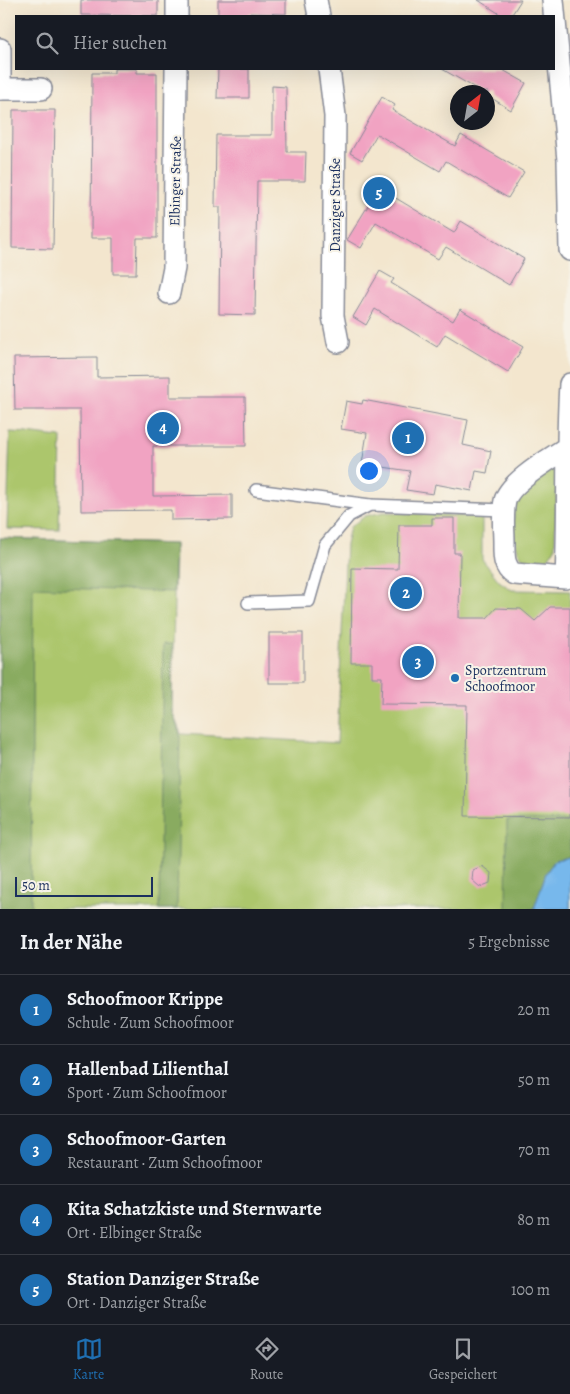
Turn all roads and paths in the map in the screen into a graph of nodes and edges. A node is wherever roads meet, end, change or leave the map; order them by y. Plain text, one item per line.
1 (177, 0) edge
2 (316, 0) edge
3 (553, 0) edge
4 (176, 15) edge
5 (319, 15) edge
6 (554, 15) edge
7 (555, 21) edge
8 (0, 49) edge
9 (176, 70) edge
10 (330, 70) edge
11 (0, 89) edge
12 (41, 89) dead end
13 (570, 250) edge
14 (169, 293) dead end
15 (338, 342) dead end
16 (570, 384) edge
17 (568, 447) junction
18 (256, 490) dead end
19 (370, 505) junction
20 (504, 510) junction
21 (248, 603) dead end

1 - 4 street
2 - 5 street
3 - 6 street
7 - 13 street
8 - 11 street
9 - 14 street, Elbinger Straße
10 - 15 street, Danziger Straße
11 - 12 street
16 - 17 street
17 - 20 street
17 - 20 street
18 - 19 lane
19 - 20 lane
19 - 21 lane

